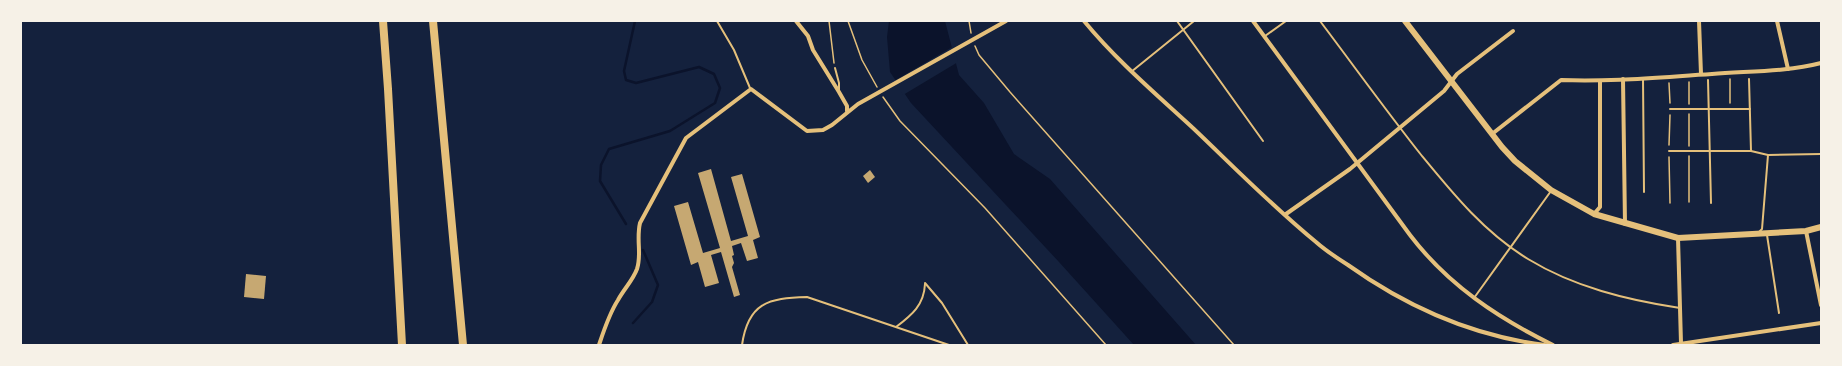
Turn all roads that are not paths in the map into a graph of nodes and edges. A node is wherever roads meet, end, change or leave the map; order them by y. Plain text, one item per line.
1 (383, 21) edge
2 (433, 21) edge
3 (717, 21) edge
4 (796, 21) edge
5 (1006, 21) edge
6 (1084, 21) edge
7 (1178, 21) edge
8 (1194, 21) edge
9 (1253, 21) edge
10 (1286, 21) edge
11 (1320, 21) edge
12 (1405, 21) edge
13 (1699, 21) edge
14 (1777, 21) edge
15 (1183, 29) junction
16 (1513, 31) dead end
17 (1264, 36) junction
18 (1821, 63) edge
19 (835, 68) road end
20 (1788, 69) junction
21 (1130, 72) junction
22 (1701, 74) junction
23 (1643, 77) junction
24 (1749, 78) road end
25 (1623, 79) junction
26 (1708, 80) road end
27 (1600, 81) junction
28 (1452, 82) junction
29 (750, 89) junction
30 (839, 92) junction
31 (1670, 109) road end
32 (1709, 109) junction
33 (1750, 109) junction
34 (848, 111) junction
35 (1400, 128) junction
36 (1492, 134) junction
37 (1263, 141) dead end
38 (1669, 150) road end
39 (1709, 150) junction
40 (1751, 151) junction
41 (1821, 154) edge
42 (1768, 155) junction
43 (1357, 163) junction
44 (1551, 190) junction
45 (1644, 192) dead end
46 (1711, 203) dead end
47 (1286, 214) junction
48 (1594, 214) junction
49 (1625, 224) junction
50 (1821, 226) edge
51 (1806, 231) junction
52 (1767, 234) junction
53 (1756, 235) junction
54 (1678, 238) junction
55 (1511, 247) junction
56 (1474, 298) junction
57 (1821, 305) edge
58 (1680, 308) junction
59 (1779, 313) dead end
60 (1821, 323) edge
61 (896, 327) junction
62 (1682, 343) junction
63 (402, 345) edge
64 (463, 345) edge
65 (598, 345) edge
66 (742, 345) edge
67 (948, 345) edge
68 (968, 345) edge
69 (1545, 345) edge
70 (1553, 345) edge
71 (1673, 345) edge

1 - 63 highway
2 - 64 highway
3 - 29 lane
4 - 30 street
5 - 34 street
6 - 21 street
7 - 15 lane
8 - 15 lane
9 - 17 street
10 - 17 lane
11 - 35 lane
12 - 28 main road
13 - 22 street
14 - 20 street
15 - 21 lane
15 - 37 lane
16 - 28 street
17 - 43 street
18 - 20 street
19 - 30 lane
20 - 22 street
21 - 47 street
22 - 23 street
23 - 25 street
23 - 45 lane
24 - 33 lane
25 - 27 street
25 - 49 street
26 - 32 lane
27 - 36 street
27 - 48 street
28 - 35 street
28 - 36 main road
29 - 34 street
29 - 65 street
30 - 34 street
31 - 32 lane
32 - 33 lane
32 - 39 lane
33 - 40 lane
35 - 43 street
35 - 55 lane
36 - 44 main road
38 - 39 lane
39 - 40 lane
39 - 46 lane
40 - 42 lane
41 - 42 lane
42 - 53 lane
43 - 47 street
43 - 56 street
44 - 48 main road
44 - 55 lane
47 - 69 street
48 - 49 main road
49 - 54 main road
50 - 51 main road
51 - 52 main road
51 - 57 street
52 - 53 main road
52 - 59 lane
53 - 54 main road
54 - 58 street
55 - 56 lane
55 - 58 lane
56 - 70 street
58 - 62 street
60 - 62 street
61 - 66 lane
61 - 67 lane
61 - 68 lane
62 - 71 street

